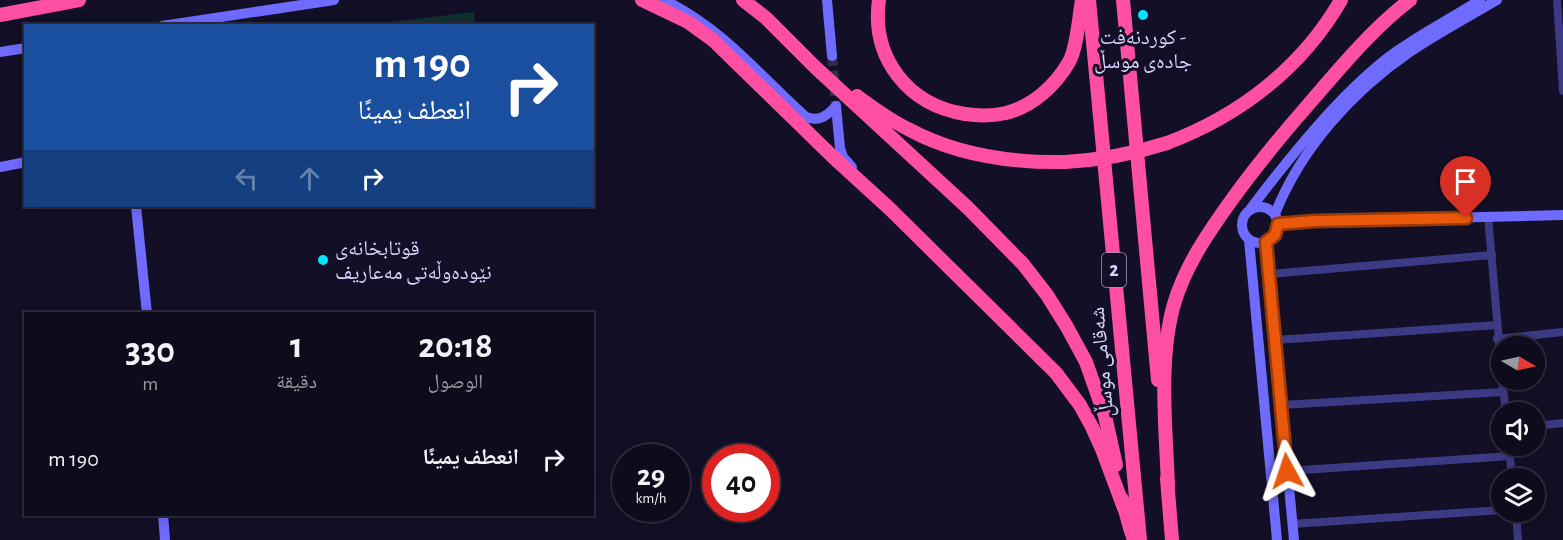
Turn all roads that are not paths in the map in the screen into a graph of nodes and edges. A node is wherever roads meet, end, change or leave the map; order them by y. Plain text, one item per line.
1 (79, 0) edge
2 (334, 0) edge
3 (642, 0) edge
4 (663, 0) edge
5 (743, 0) edge
6 (827, 0) edge
7 (879, 0) edge
8 (1082, 0) edge
9 (1089, 0) edge
10 (1123, 0) edge
11 (1341, 0) edge
12 (1410, 0) edge
13 (1480, 0) edge
14 (1497, 0) edge
15 (1557, 0) edge
16 (0, 15) edge
17 (175, 24) edge
18 (790, 42) junction
19 (24, 48) edge
20 (0, 52) edge
21 (832, 56) tunnel mouth
22 (1563, 91) edge
23 (24, 162) edge
24 (0, 167) edge
25 (884, 204) junction
26 (130, 207) edge
27 (136, 207) edge
28 (1251, 208) junction
29 (1563, 215) edge
30 (1488, 218) junction
31 (1276, 219) junction
32 (1249, 240) junction
33 (1266, 242) junction
34 (138, 252) junction
35 (1492, 255) junction
36 (1269, 274) junction
37 (141, 312) edge
38 (147, 312) edge
39 (1497, 325) junction
40 (1563, 332) edge
41 (1497, 336) edge
42 (1525, 336) edge
43 (1275, 340) junction
44 (1503, 392) joint
45 (1504, 402) edge
46 (1281, 405) junction
47 (1563, 423) edge
48 (1545, 425) edge
49 (1510, 456) joint
50 (1511, 468) edge
51 (1287, 471) junction
52 (1168, 486) junction
53 (1290, 504) junction
54 (1274, 505) junction
55 (1124, 508) junction
56 (1491, 511) edge
57 (163, 516) edge
58 (1517, 522) edge
59 (1292, 524) junction
60 (165, 540) edge
61 (1134, 540) edge
62 (1140, 540) edge
63 (1172, 540) edge
64 (1277, 540) edge
65 (1293, 540) edge
66 (1518, 540) edge

1 - 16 highway
2 - 17 street
3 - 25 highway
4 - 25 street
5 - 18 highway
6 - 21 street
7 - 8 highway
9 - 62 highway, شەقامی موسڵ / 2
10 - 52 highway, 2
11 - 18 highway, bridge
12 - 52 highway
13 - 28 street
14 - 31 street
15 - 22 street
18 - 55 highway
19 - 20 street
23 - 24 street
25 - 55 highway
26 - 34 street
27 - 34 street
28 - 31 street
28 - 32 street
29 - 30 street
30 - 31 street
30 - 35 street
31 - 33 street
32 - 33 street
32 - 54 street
33 - 36 street
34 - 37 street
34 - 38 street
35 - 36 street
35 - 39 street
36 - 43 street
39 - 41 street
39 - 43 street
40 - 42 street
43 - 46 street
44 - 45 street
44 - 46 street
46 - 51 street
47 - 48 street
49 - 50 street
49 - 51 street
51 - 53 street
52 - 63 highway, 2
53 - 54 street
53 - 59 street
54 - 64 street
55 - 61 highway
56 - 59 street
57 - 60 street
58 - 66 street
59 - 65 street

